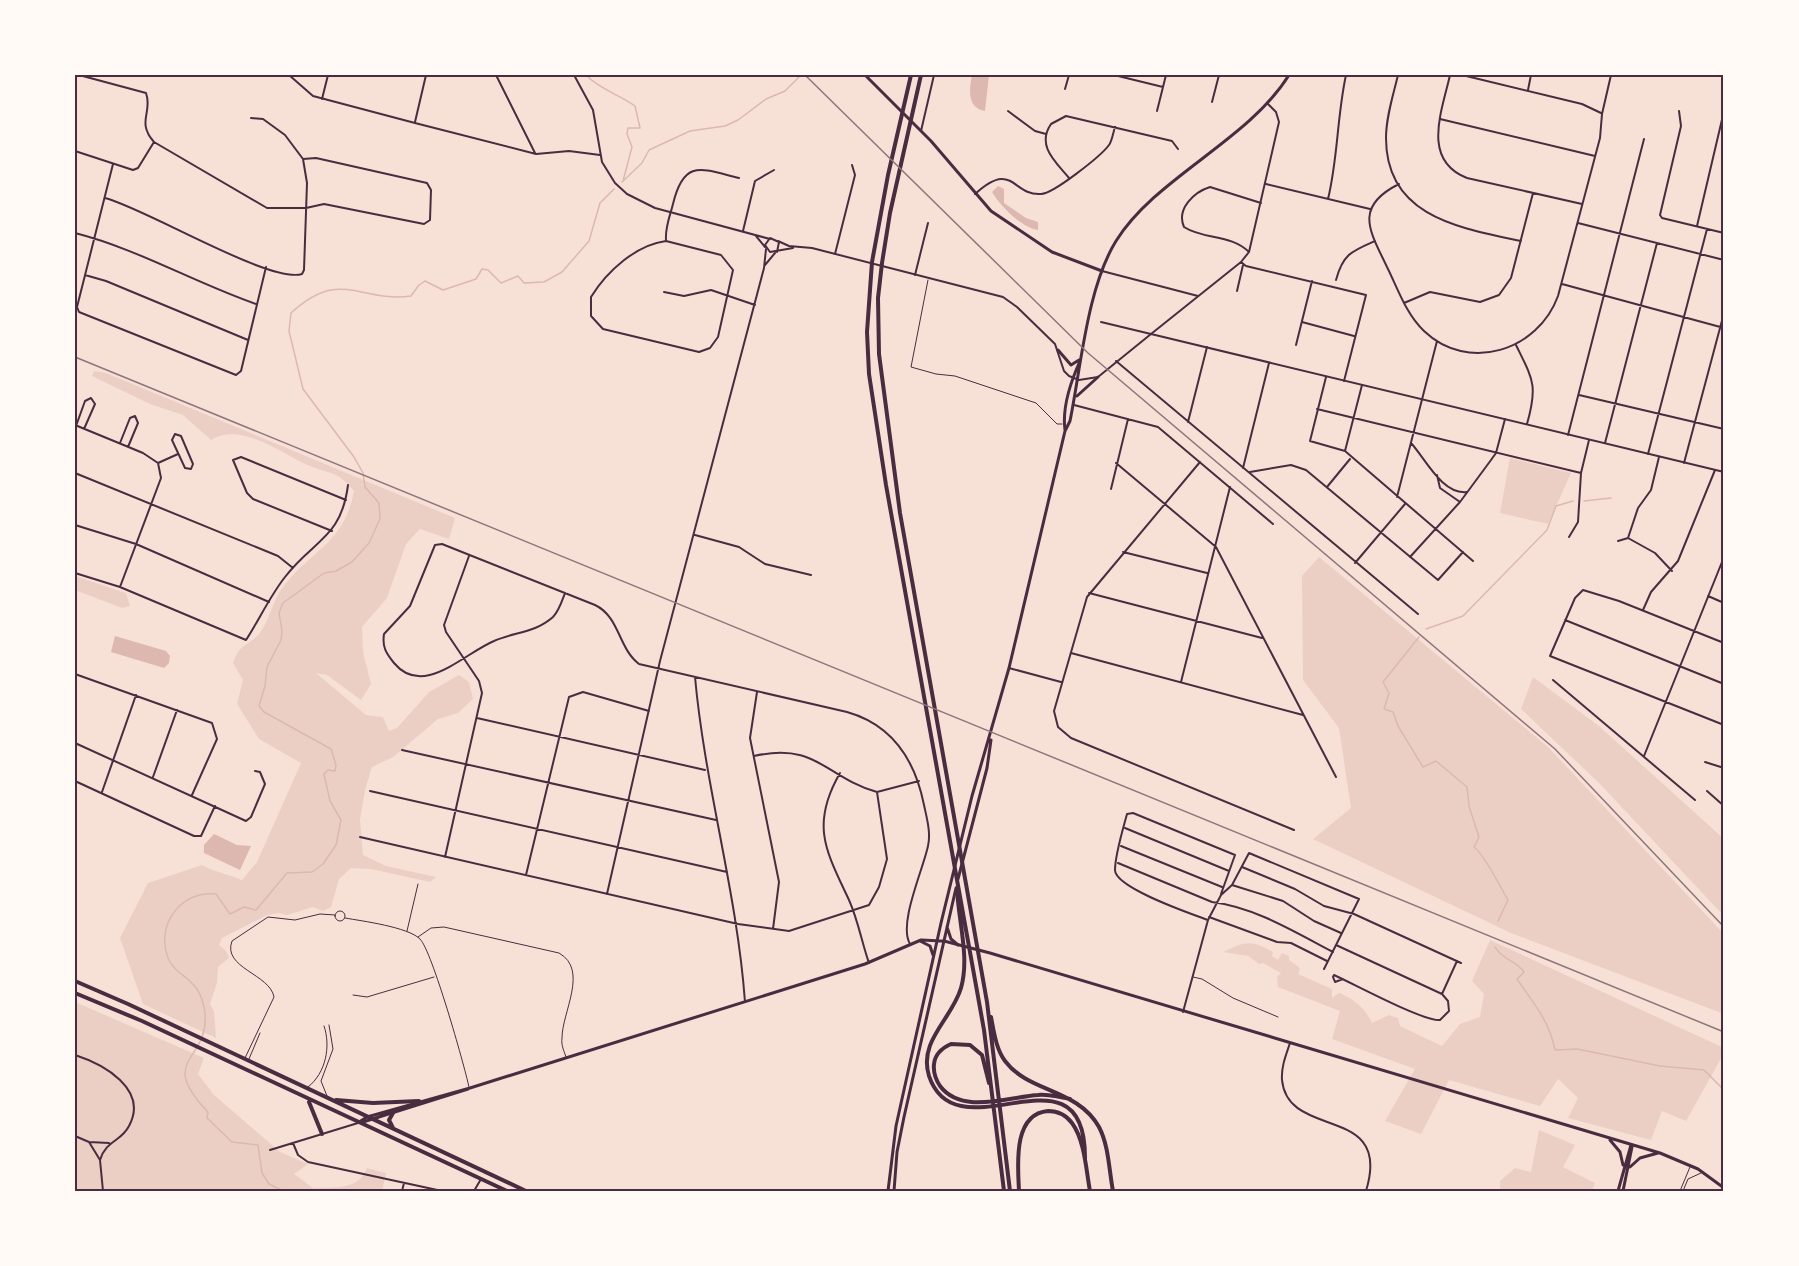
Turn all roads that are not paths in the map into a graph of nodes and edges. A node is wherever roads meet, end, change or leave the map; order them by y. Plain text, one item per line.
1 (79, 75) edge
2 (289, 75) edge
3 (328, 75) edge
4 (426, 75) edge
5 (496, 75) edge
6 (574, 75) edge
7 (866, 75) edge
8 (911, 75) edge
9 (921, 75) edge
10 (934, 75) edge
11 (1069, 75) edge
12 (1114, 75) edge
13 (1166, 75) edge
14 (1219, 75) edge
15 (1227, 75) edge
16 (1239, 75) edge
17 (1289, 75) edge
18 (1346, 75) edge
19 (1398, 75) edge
20 (1450, 75) edge
21 (1462, 75) edge
22 (1531, 75) edge
23 (1611, 75) edge
24 (1162, 87) junction
25 (1065, 89) dead end
26 (1527, 90) junction
27 (322, 99) junction
28 (1212, 102) dead end
29 (1267, 104) junction
30 (1008, 111) dead end
31 (1157, 111) dead end
32 (1679, 111) dead end
33 (1724, 111) edge
34 (1602, 114) junction
35 (251, 118) dead end
36 (1440, 119) junction
37 (415, 123) junction
38 (1115, 128) junction
39 (921, 130) junction
40 (1046, 134) junction
41 (1644, 139) dead end
42 (154, 142) junction
43 (1178, 148) dead end
44 (75, 151) edge
45 (536, 154) junction
46 (600, 155) junction
47 (1595, 156) junction
48 (303, 159) junction
49 (113, 164) junction
50 (852, 165) dead end
51 (774, 170) dead end
52 (739, 178) dead end
53 (1069, 178) junction
54 (1266, 184) junction
55 (1399, 184) junction
56 (1533, 193) junction
57 (975, 194) junction
58 (105, 198) junction
59 (1328, 199) junction
60 (1261, 203) junction
61 (1582, 204) junction
62 (306, 208) junction
63 (1370, 209) junction
64 (671, 212) junction
65 (928, 223) dead end
66 (1578, 223) junction
67 (1697, 226) junction
68 (1707, 229) junction
69 (743, 231) junction
70 (75, 233) edge
71 (1724, 233) edge
72 (753, 234) junction
73 (1620, 234) junction
74 (94, 238) junction
75 (770, 238) junction
76 (666, 241) junction
77 (778, 241) junction
78 (1375, 241) junction
79 (1521, 241) junction
80 (1657, 243) junction
81 (797, 247) junction
82 (766, 248) junction
83 (776, 252) junction
84 (1249, 252) junction
85 (835, 254) junction
86 (1700, 254) junction
87 (1724, 260) edge
88 (1242, 263) junction
89 (266, 267) junction
90 (764, 268) junction
91 (1102, 271) junction
92 (85, 275) junction
93 (915, 275) junction
94 (929, 278) junction
95 (1336, 279) dead end
96 (1312, 281) junction
97 (1562, 284) junction
98 (1237, 291) dead end
99 (664, 292) dead end
100 (729, 295) junction
101 (1198, 296) junction
102 (1604, 296) junction
103 (1404, 303) junction
104 (256, 304) junction
105 (755, 304) junction
106 (1641, 305) junction
107 (1724, 313) edge
108 (1684, 317) junction
109 (1101, 322) dead end
110 (1302, 322) junction
111 (1722, 327) edge
112 (1151, 334) junction
113 (1355, 337) junction
114 (248, 340) junction
115 (1437, 341) junction
116 (1296, 345) dead end
117 (1516, 345) junction
118 (1207, 347) junction
119 (1058, 350) junction
120 (1082, 356) junction
121 (1116, 361) junction
122 (1269, 363) junction
123 (1100, 375) junction
124 (1326, 377) junction
125 (1073, 378) junction
126 (1079, 380) junction
127 (1344, 381) junction
128 (1362, 385) junction
129 (1579, 395) junction
130 (1421, 399) junction
131 (1074, 403) junction
132 (1615, 404) junction
133 (1317, 410) junction
134 (1658, 414) junction
135 (1128, 417) junction
136 (1353, 418) junction
137 (1505, 419) junction
138 (1188, 422) junction
139 (1695, 422) junction
140 (1064, 423) junction
141 (75, 425) edge
142 (1527, 425) junction
143 (84, 429) junction
144 (1724, 429) edge
145 (1065, 431) junction
146 (1413, 433) junction
147 (1568, 435) junction
148 (1589, 440) junction
149 (1410, 442) junction
150 (120, 443) junction
151 (1605, 444) junction
152 (128, 447) junction
153 (1345, 451) junction
154 (1496, 453) junction
155 (178, 454) junction
156 (1648, 454) junction
157 (1659, 457) junction
158 (1351, 458) junction
159 (1200, 462) junction
160 (158, 463) junction
161 (1116, 463) junction
162 (1684, 463) junction
163 (1243, 468) junction
164 (1715, 470) junction
165 (1248, 472) junction
166 (1724, 472) edge
167 (75, 473) edge
168 (1581, 473) junction
169 (1437, 475) junction
170 (348, 485) dead end
171 (1230, 486) junction
172 (1327, 487) junction
173 (1111, 489) dead end
174 (1467, 492) junction
175 (1397, 497) junction
176 (346, 500) junction
177 (1460, 502) junction
178 (151, 504) junction
179 (1164, 504) junction
180 (1405, 504) junction
181 (1273, 524) dead end
182 (75, 525) edge
183 (1434, 528) junction
184 (332, 531) junction
185 (1381, 532) junction
186 (695, 535) junction
187 (1569, 537) dead end
188 (1628, 538) junction
189 (1618, 541) dead end
190 (136, 544) junction
191 (1215, 548) junction
192 (1123, 552) junction
193 (1463, 552) junction
194 (470, 555) junction
195 (1410, 557) junction
196 (1724, 557) edge
197 (1473, 561) dead end
198 (1355, 563) junction
199 (293, 567) junction
200 (1672, 571) junction
201 (75, 573) edge
202 (1208, 573) junction
203 (811, 575) dead end
204 (120, 587) junction
205 (565, 593) junction
206 (1089, 593) junction
207 (1708, 596) junction
208 (269, 602) junction
209 (1724, 603) edge
210 (1643, 610) junction
211 (1418, 615) dead end
212 (1197, 620) junction
213 (1565, 621) junction
214 (1694, 631) junction
215 (1262, 638) junction
216 (1724, 643) edge
217 (1071, 653) junction
218 (463, 657) junction
219 (1680, 666) junction
220 (1009, 668) junction
221 (659, 669) junction
222 (75, 674) edge
223 (694, 677) junction
224 (1553, 680) dead end
225 (1062, 682) junction
226 (1181, 682) junction
227 (1724, 684) edge
228 (757, 692) junction
229 (136, 695) junction
230 (1665, 702) junction
231 (177, 710) junction
232 (650, 711) junction
233 (1304, 716) junction
234 (477, 718) junction
235 (1724, 725) edge
236 (557, 736) junction
237 (991, 738) junction
238 (75, 743) edge
239 (402, 750) dead end
240 (640, 755) junction
241 (754, 756) junction
242 (1644, 756) junction
243 (114, 760) junction
244 (1705, 762) dead end
245 (465, 764) junction
246 (1724, 768) edge
247 (706, 770) junction
248 (255, 771) dead end
249 (840, 773) junction
250 (153, 777) junction
251 (1336, 777) dead end
252 (75, 781) edge
253 (547, 782) junction
254 (919, 782) junction
255 (370, 791) dead end
256 (1707, 791) dead end
257 (102, 792) junction
258 (877, 792) junction
259 (192, 795) junction
260 (1695, 800) dead end
261 (629, 801) junction
262 (215, 806) junction
263 (1724, 806) edge
264 (455, 810) junction
265 (716, 820) junction
266 (1125, 828) junction
267 (537, 829) junction
268 (1294, 830) dead end
269 (360, 837) dead end
270 (1121, 846) junction
271 (618, 848) junction
272 (444, 856) junction
273 (1117, 862) junction
274 (1242, 867) junction
275 (1229, 871) junction
276 (727, 872) junction
277 (526, 875) junction
278 (956, 875) junction
279 (418, 884) dead end
280 (1232, 885) junction
281 (1222, 887) junction
282 (607, 894) junction
283 (1221, 895) junction
284 (1217, 902) junction
285 (853, 912) junction
286 (1354, 914) junction
287 (335, 915) junction
288 (345, 918) junction
289 (948, 919) junction
290 (1209, 919) junction
291 (738, 924) junction
292 (773, 929) junction
293 (407, 933) junction
294 (1343, 934) junction
295 (418, 938) junction
296 (937, 940) junction
297 (942, 941) junction
298 (916, 942) junction
299 (960, 943) junction
300 (910, 944) junction
301 (1336, 945) junction
302 (1333, 952) junction
303 (933, 957) junction
304 (1328, 961) junction
305 (1457, 961) junction
306 (869, 963) junction
307 (1461, 963) dead end
308 (1324, 969) dead end
309 (436, 976) junction
310 (1192, 977) junction
311 (1343, 979) dead end
312 (75, 980) edge
313 (75, 993) edge
314 (1442, 994) junction
315 (353, 995) dead end
316 (745, 1002) junction
317 (987, 1002) junction
318 (1183, 1012) junction
319 (1278, 1017) dead end
320 (329, 1025) dead end
321 (324, 1026) dead end
322 (260, 1031) junction
323 (1290, 1043) junction
324 (75, 1055) edge
325 (566, 1057) junction
326 (247, 1059) junction
327 (308, 1088) junction
328 (470, 1088) junction
329 (304, 1097) junction
330 (330, 1098) junction
331 (1070, 1099) junction
332 (419, 1101) junction
333 (1006, 1101) junction
334 (986, 1104) junction
335 (994, 1107) junction
336 (393, 1113) junction
337 (368, 1117) junction
338 (373, 1119) junction
339 (358, 1123) junction
340 (393, 1129) junction
341 (322, 1134) junction
342 (75, 1136) edge
343 (1606, 1137) junction
344 (89, 1142) junction
345 (109, 1143) junction
346 (293, 1143) junction
347 (1631, 1145) junction
348 (270, 1150) dead end
349 (1660, 1153) junction
350 (1084, 1159) junction
351 (100, 1160) junction
352 (1691, 1165) junction
353 (1624, 1167) junction
354 (1628, 1171) junction
355 (1703, 1172) junction
356 (481, 1179) junction
357 (404, 1183) junction
358 (1724, 1188) edge
359 (427, 1189) edge
360 (103, 1191) edge
361 (402, 1191) edge
362 (442, 1191) edge
363 (474, 1191) edge
364 (507, 1191) edge
365 (526, 1191) edge
366 (888, 1191) edge
367 (894, 1191) edge
368 (1004, 1191) edge
369 (1010, 1191) edge
370 (1019, 1191) edge
371 (1090, 1191) edge
372 (1113, 1191) edge
373 (1366, 1191) edge
374 (1618, 1191) edge
375 (1623, 1191) edge
376 (1680, 1191) edge
377 (1683, 1191) edge

1 - 42 street
2 - 27 street
3 - 27 street
4 - 37 street
5 - 45 street
6 - 46 street
7 - 39 main road
8 - 278 highway
9 - 317 highway
10 - 39 street
11 - 25 street
12 - 24 street
13 - 24 street
14 - 28 street
15 - 16 street
17 - 29 main road
18 - 59 street
19 - 55 street
20 - 36 street
21 - 26 street
22 - 26 street
23 - 34 street
24 - 31 street
26 - 34 street
27 - 37 street
29 - 54 street
29 - 91 main road
30 - 40 street
32 - 67 street
33 - 67 street
34 - 47 street
35 - 48 street
36 - 47 street
36 - 56 street
37 - 45 street
38 - 40 street
38 - 43 street
38 - 53 street
39 - 57 main road
40 - 53 street
41 - 73 street
42 - 49 street
42 - 62 street
44 - 49 street
45 - 46 street
46 - 64 street
47 - 61 street
48 - 62 street
48 - 62 street
49 - 58 street
50 - 85 street
51 - 69 street
52 - 64 street
53 - 57 street
54 - 59 street
54 - 60 street
55 - 63 street
55 - 79 street
56 - 61 street
56 - 79 street
57 - 91 main road
58 - 74 street
58 - 89 street
59 - 63 street
60 - 84 street
60 - 84 street
61 - 66 street
62 - 89 street
63 - 78 street
64 - 69 street
64 - 76 street
65 - 93 street
66 - 73 street
66 - 97 street
67 - 68 street
68 - 71 street
68 - 86 street
69 - 72 street
70 - 74 street
72 - 75 street
72 - 82 street
73 - 80 street
73 - 102 street
74 - 92 street
74 - 104 street
75 - 77 street
75 - 82 street
76 - 100 street
76 - 100 street
77 - 81 street
77 - 83 street
78 - 95 street
78 - 103 street
79 - 103 street
80 - 86 street
80 - 106 street
81 - 83 street
81 - 85 street
82 - 83 street
82 - 90 street
83 - 90 street
84 - 88 street
85 - 93 street
86 - 87 street
86 - 108 street
88 - 96 street
88 - 98 street
88 - 101 street
89 - 104 street
90 - 105 street
91 - 101 street
91 - 120 main road
92 - 114 street
92 - 114 street
93 - 94 street
94 - 119 street
94 - 140 lane
96 - 110 street
96 - 113 street
97 - 102 street
97 - 117 street
99 - 100 street
100 - 105 street
101 - 112 street
102 - 106 street
102 - 129 street
103 - 115 street
104 - 114 street
105 - 186 street
106 - 108 street
106 - 132 street
107 - 111 street
108 - 111 street
108 - 134 street
109 - 112 street
110 - 113 street
110 - 116 street
111 - 139 street
112 - 118 street
112 - 121 street
113 - 127 street
115 - 117 street
115 - 130 street
117 - 142 street
118 - 122 street
118 - 138 street
119 - 120 main road
119 - 125 street
120 - 125 main road
120 - 126 main road
121 - 123 street
121 - 138 street
122 - 124 street
122 - 163 street
123 - 126 street
123 - 131 main road
124 - 127 street
124 - 133 street
125 - 126 street
125 - 140 main road
126 - 131 main road
127 - 128 street
128 - 130 street
128 - 136 street
129 - 132 street
129 - 147 street
130 - 137 street
130 - 146 street
131 - 135 street
131 - 145 main road
132 - 134 street
132 - 151 street
133 - 136 street
133 - 153 street
134 - 139 street
134 - 156 street
135 - 159 street
135 - 161 street
136 - 146 street
136 - 153 street
137 - 142 street
137 - 154 street
138 - 163 street
139 - 144 street
139 - 162 street
140 - 145 main road
141 - 143 street
141 - 143 street
142 - 147 street
143 - 150 street
145 - 220 main road
146 - 149 street
146 - 154 street
147 - 148 street
148 - 151 street
148 - 168 street
149 - 169 street
149 - 175 street
150 - 152 street
150 - 152 street
151 - 156 street
152 - 160 street
153 - 158 street
154 - 168 street
154 - 174 street
155 - 155 street
155 - 160 street
156 - 157 street
157 - 162 street
157 - 188 street
158 - 172 street
158 - 175 street
159 - 171 street
159 - 179 street
160 - 178 street
161 - 173 street
161 - 179 street
162 - 164 street
163 - 165 street
164 - 166 street
164 - 200 street
165 - 172 street
165 - 198 street
167 - 178 street
168 - 187 street
169 - 174 street
169 - 177 street
170 - 176 street
171 - 181 street
171 - 191 street
172 - 185 street
174 - 177 street
175 - 180 street
176 - 184 street
176 - 184 street
177 - 183 street
178 - 190 street
178 - 199 street
179 - 191 street
179 - 192 street
180 - 183 street
180 - 185 street
182 - 190 street
183 - 193 street
183 - 195 street
184 - 199 street
185 - 195 street
185 - 198 street
186 - 203 street
186 - 221 street
188 - 189 street
188 - 200 street
190 - 204 street
190 - 208 street
191 - 202 street
191 - 215 street
192 - 202 street
192 - 206 street
193 - 195 street
193 - 197 street
194 - 205 street
194 - 218 street
194 - 218 street
196 - 207 street
198 - 211 street
199 - 208 street
200 - 210 street
201 - 204 street
202 - 212 street
204 - 208 street
205 - 218 street
205 - 221 street
206 - 212 street
206 - 217 street
207 - 209 street
207 - 214 street
210 - 213 street
210 - 214 street
212 - 215 street
212 - 226 street
213 - 219 street
213 - 230 street
214 - 216 street
214 - 219 street
215 - 233 street
217 - 225 street
217 - 226 street
218 - 234 street
219 - 227 street
219 - 230 street
220 - 225 street
220 - 237 main road
221 - 223 street
221 - 232 street
222 - 229 street
223 - 228 street
223 - 247 street
224 - 242 street
225 - 268 street
226 - 233 street
228 - 241 street
228 - 254 street
229 - 231 street
229 - 243 street
230 - 235 street
230 - 242 street
231 - 250 street
231 - 259 street
232 - 236 street
232 - 240 street
233 - 251 street
234 - 236 street
234 - 245 street
236 - 240 street
236 - 253 street
237 - 289 main road
237 - 296 main road
238 - 243 street
239 - 245 street
240 - 247 street
240 - 261 street
241 - 249 street
241 - 292 street
242 - 260 street
243 - 250 street
243 - 257 street
244 - 246 street
245 - 253 street
245 - 264 street
247 - 265 street
248 - 262 street
249 - 258 street
249 - 285 street
250 - 259 street
252 - 257 street
253 - 261 street
253 - 267 street
254 - 258 street
254 - 300 street
255 - 264 street
256 - 263 street
257 - 262 street
258 - 285 street
259 - 262 street
261 - 265 street
261 - 271 street
264 - 267 street
264 - 272 street
265 - 276 street
266 - 270 street
266 - 275 street
266 - 275 street
267 - 271 street
267 - 277 street
269 - 272 street
270 - 273 street
270 - 281 street
271 - 276 street
271 - 282 street
272 - 277 street
273 - 284 street
273 - 290 street
274 - 280 street
274 - 286 street
274 - 286 street
275 - 281 street
276 - 291 street
277 - 282 street
278 - 299 highway
278 - 335 highway
279 - 293 lane
280 - 283 street
280 - 294 street
281 - 283 street
282 - 291 street
283 - 284 street
284 - 290 street
284 - 302 street
285 - 292 street
285 - 306 street
286 - 294 street
286 - 305 street
287 - 288 lane
287 - 288 lane
287 - 322 lane
288 - 293 lane
289 - 297 main road
289 - 299 main road
290 - 304 street
290 - 310 street
291 - 292 street
291 - 316 street
293 - 295 lane
294 - 301 street
295 - 309 lane
295 - 325 lane
296 - 297 main road
296 - 298 main road
296 - 303 main road
297 - 299 main road
297 - 367 main road
298 - 300 main road
298 - 303 main road
299 - 318 main road
299 - 334 highway
300 - 306 main road
301 - 302 street
301 - 314 street
302 - 304 street
303 - 366 main road
304 - 308 street
305 - 307 street
305 - 314 street
306 - 316 main road
309 - 315 lane
309 - 328 lane
310 - 318 street
310 - 319 lane
311 - 314 street
312 - 326 highway
313 - 329 highway
316 - 325 main road
317 - 331 highway
317 - 369 highway
318 - 323 main road
320 - 330 lane
321 - 327 lane
322 - 326 lane
322 - 326 lane
323 - 343 main road
323 - 373 street
324 - 345 street
325 - 328 main road
326 - 327 highway
327 - 330 highway
328 - 332 main road
328 - 336 main road
329 - 339 highway
329 - 341 highway
330 - 332 highway
330 - 337 highway
331 - 333 highway
331 - 372 highway
332 - 337 main road
333 - 334 highway
333 - 350 highway
334 - 335 highway
335 - 368 highway
336 - 338 main road
336 - 340 highway
337 - 338 highway
337 - 339 main road
338 - 339 main road
338 - 340 highway
339 - 341 street
339 - 356 highway
340 - 365 highway
341 - 346 street
342 - 344 street
343 - 347 main road
343 - 353 main road
344 - 345 street
344 - 351 street
345 - 351 street
346 - 348 street
346 - 357 street
347 - 349 main road
347 - 353 main road
347 - 354 main road
349 - 352 main road
349 - 354 main road
350 - 370 highway
350 - 371 highway
351 - 360 street
352 - 355 main road
352 - 376 lane
353 - 374 main road
354 - 375 main road
355 - 358 main road
355 - 377 lane
356 - 363 street
356 - 364 highway
357 - 359 street
357 - 361 street
359 - 362 street

